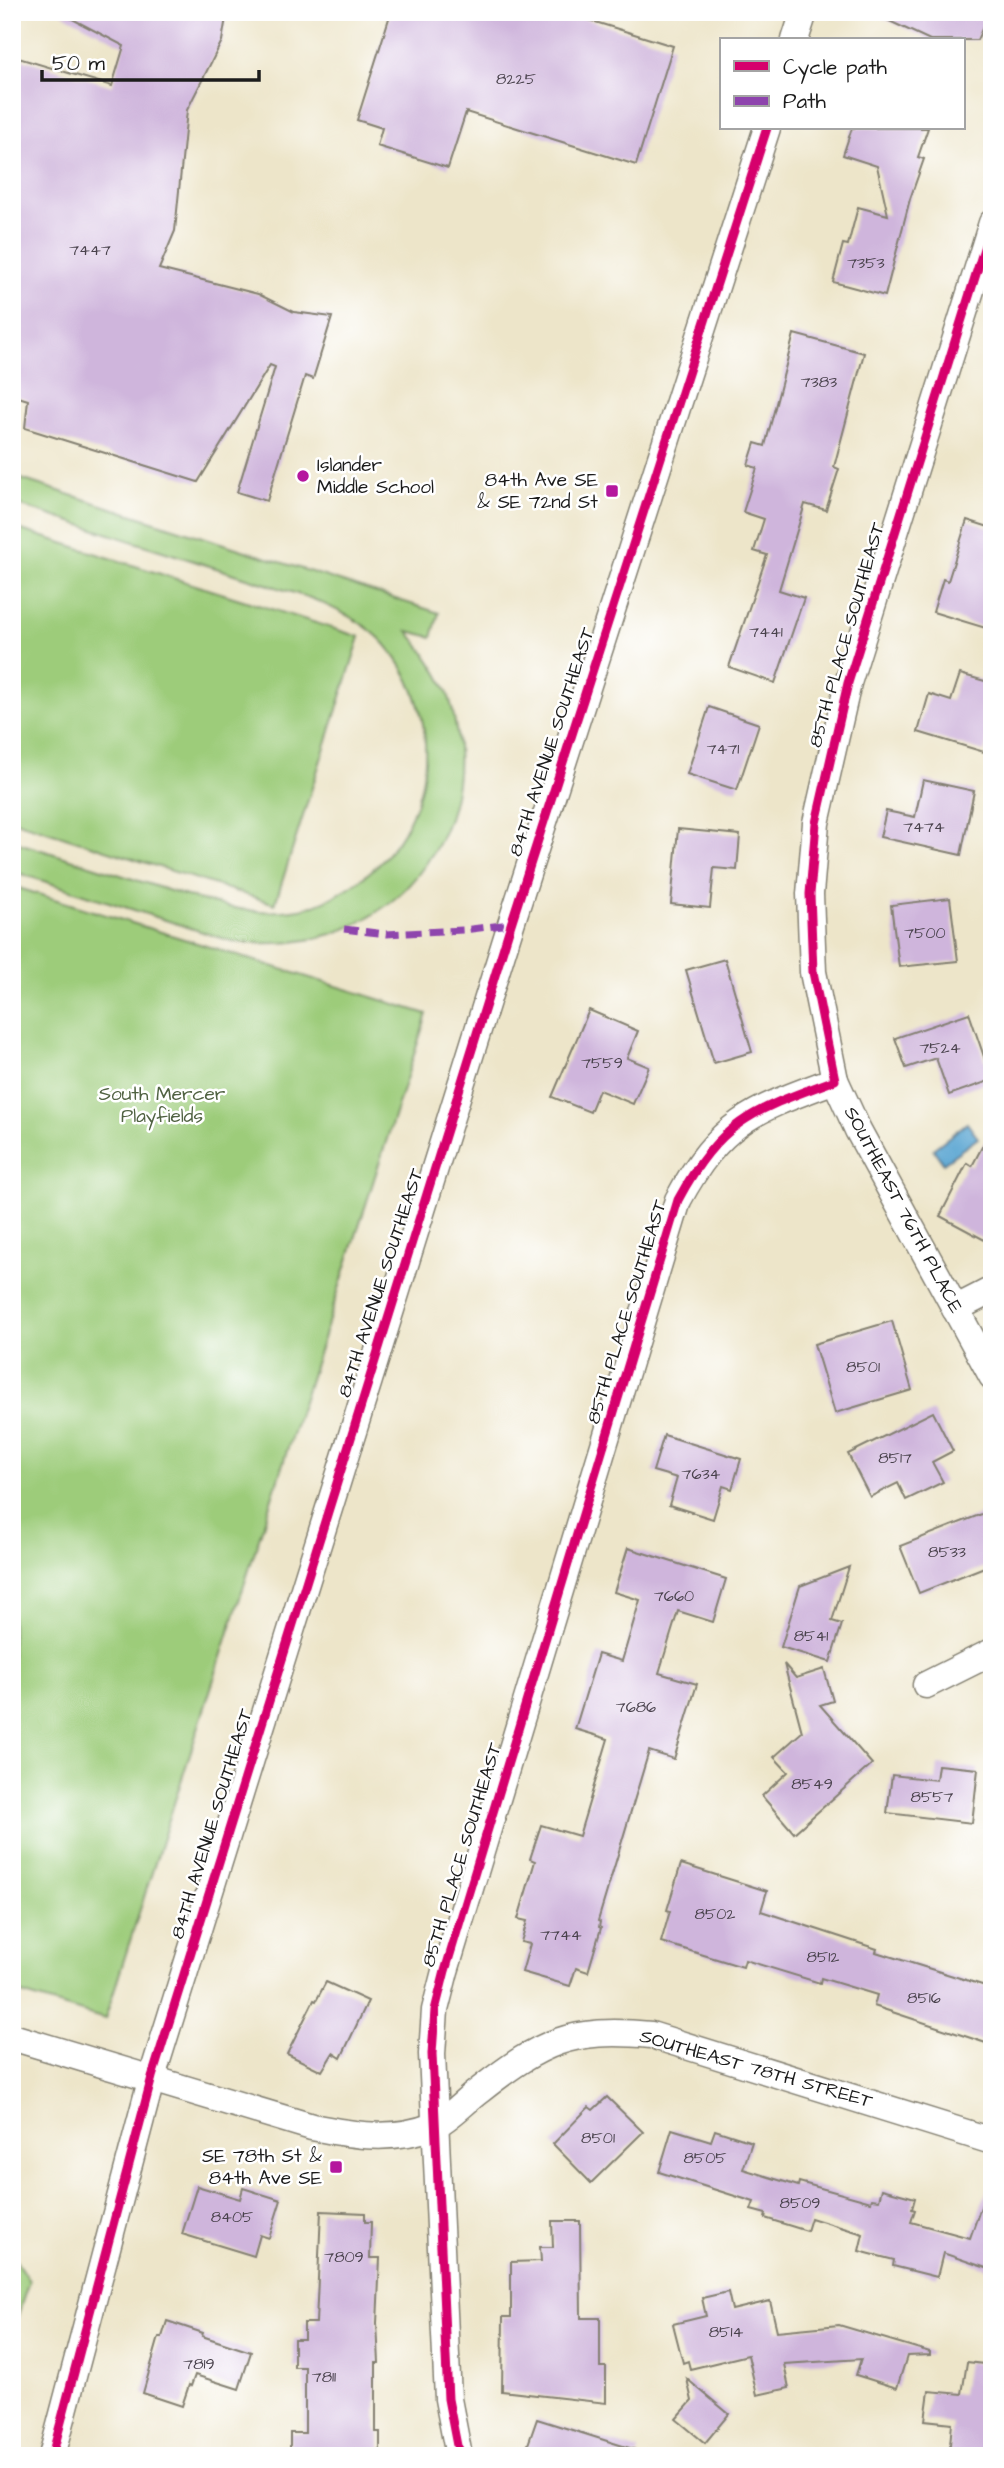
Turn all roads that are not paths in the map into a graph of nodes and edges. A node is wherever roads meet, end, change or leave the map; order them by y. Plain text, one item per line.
1 (804, 12) edge
2 (796, 38) edge
3 (766, 130) edge
4 (992, 223) edge
5 (835, 1080) junction
6 (992, 1290) edge
7 (956, 1309) junction
8 (992, 1376) edge
9 (992, 1652) edge
10 (926, 1685) dead end
11 (12, 2037) edge
12 (152, 2077) junction
13 (435, 2125) junction
14 (992, 2141) edge
15 (52, 2456) edge
16 (459, 2456) edge

1 - 2 street
3 - 12 street, 84TH AVENUE SOUTHEAST
4 - 5 street, 85TH PLACE SOUTHEAST
5 - 7 street, SOUTHEAST 76TH PLACE
5 - 13 street, 85TH PLACE SOUTHEAST
6 - 7 street
7 - 8 street, SOUTHEAST 76TH PLACE
9 - 10 street
11 - 12 street, SOUTHEAST 78TH STREET
12 - 13 street, SOUTHEAST 78TH STREET
12 - 15 street, 84TH AVENUE SOUTHEAST
13 - 14 street, SOUTHEAST 78TH STREET
13 - 16 street, 85TH PLACE SOUTHEAST

